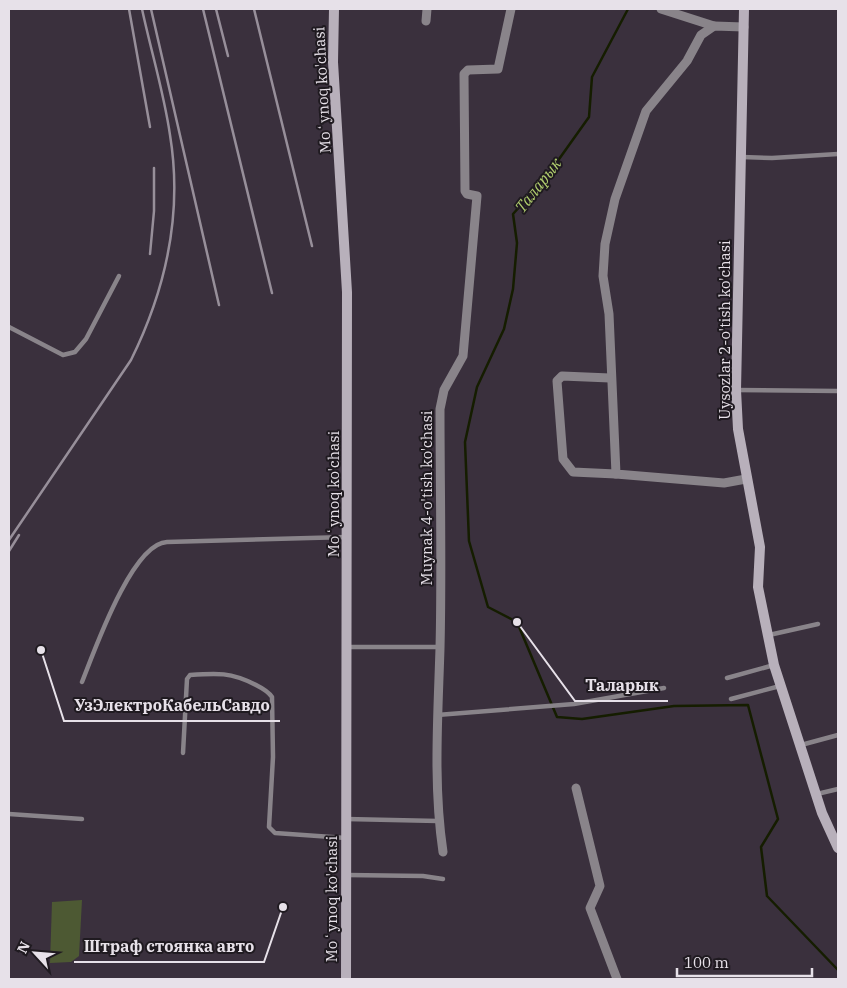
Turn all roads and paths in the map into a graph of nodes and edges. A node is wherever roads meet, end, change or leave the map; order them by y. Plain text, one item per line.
1 (334, 9) edge
2 (427, 9) edge
3 (511, 9) edge
4 (661, 9) edge
5 (744, 9) edge
6 (426, 21) dead end
7 (714, 26) junction
8 (744, 27) junction
9 (838, 154) edge
10 (742, 157) junction
11 (119, 276) dead end
12 (9, 328) edge
13 (610, 378) junction
14 (736, 390) junction
15 (838, 391) edge
16 (616, 474) junction
17 (746, 479) junction
18 (348, 537) junction
19 (818, 624) dead end
20 (768, 635) junction
21 (348, 647) junction
22 (440, 647) junction
23 (774, 664) junction
24 (727, 678) dead end
25 (82, 682) dead end
26 (781, 686) junction
27 (664, 688) dead end
28 (731, 699) dead end
29 (437, 716) junction
30 (838, 735) edge
31 (799, 745) junction
32 (182, 753) dead end
33 (576, 788) dead end
34 (838, 789) edge
35 (816, 795) junction
36 (9, 814) edge
37 (82, 819) dead end
38 (346, 819) junction
39 (438, 821) junction
40 (346, 838) junction
41 (838, 848) edge
42 (442, 852) dead end
43 (346, 875) junction
44 (443, 879) dead end
45 (346, 979) edge
46 (616, 979) edge

1 - 18 street, Moʻynoq ko'chasi
2 - 6 street
3 - 22 street, Muynak 4-o'tish ko'chasi
4 - 7 street
5 - 8 street, Uysozlar 2-o'tish ko'chasi
7 - 8 street
7 - 13 street
8 - 10 street, Uysozlar 2-o'tish ko'chasi
9 - 10 lane
10 - 14 street, Uysozlar 2-o'tish ko'chasi
11 - 12 lane
13 - 16 street
13 - 16 street
14 - 15 lane
14 - 17 street, Uysozlar 2-o'tish ko'chasi
16 - 17 street
17 - 20 street, Uysozlar 2-o'tish ko'chasi
18 - 21 street, Moʻynoq ko'chasi
18 - 25 lane
19 - 20 lane
20 - 23 street, Uysozlar 2-o'tish ko'chasi
21 - 22 lane
21 - 38 street, Moʻynoq ko'chasi
22 - 29 street, Muynak 4-o'tish ko'chasi
23 - 24 lane
23 - 26 street, Uysozlar 2-o'tish ko'chasi
26 - 28 lane
26 - 31 street, Uysozlar 2-o'tish ko'chasi
27 - 29 lane
29 - 39 street, Muynak 4-o'tish ko'chasi
30 - 31 lane
31 - 35 street, Uysozlar 2-o'tish ko'chasi
32 - 40 lane
33 - 46 street
34 - 35 lane
35 - 41 street, Uysozlar 2-o'tish ko'chasi
36 - 37 lane
38 - 39 lane
38 - 40 street, Moʻynoq ko'chasi
39 - 42 street, Muynak 4-o'tish ko'chasi
40 - 43 street, Moʻynoq ko'chasi
43 - 44 lane
43 - 45 street, Moʻynoq ko'chasi

